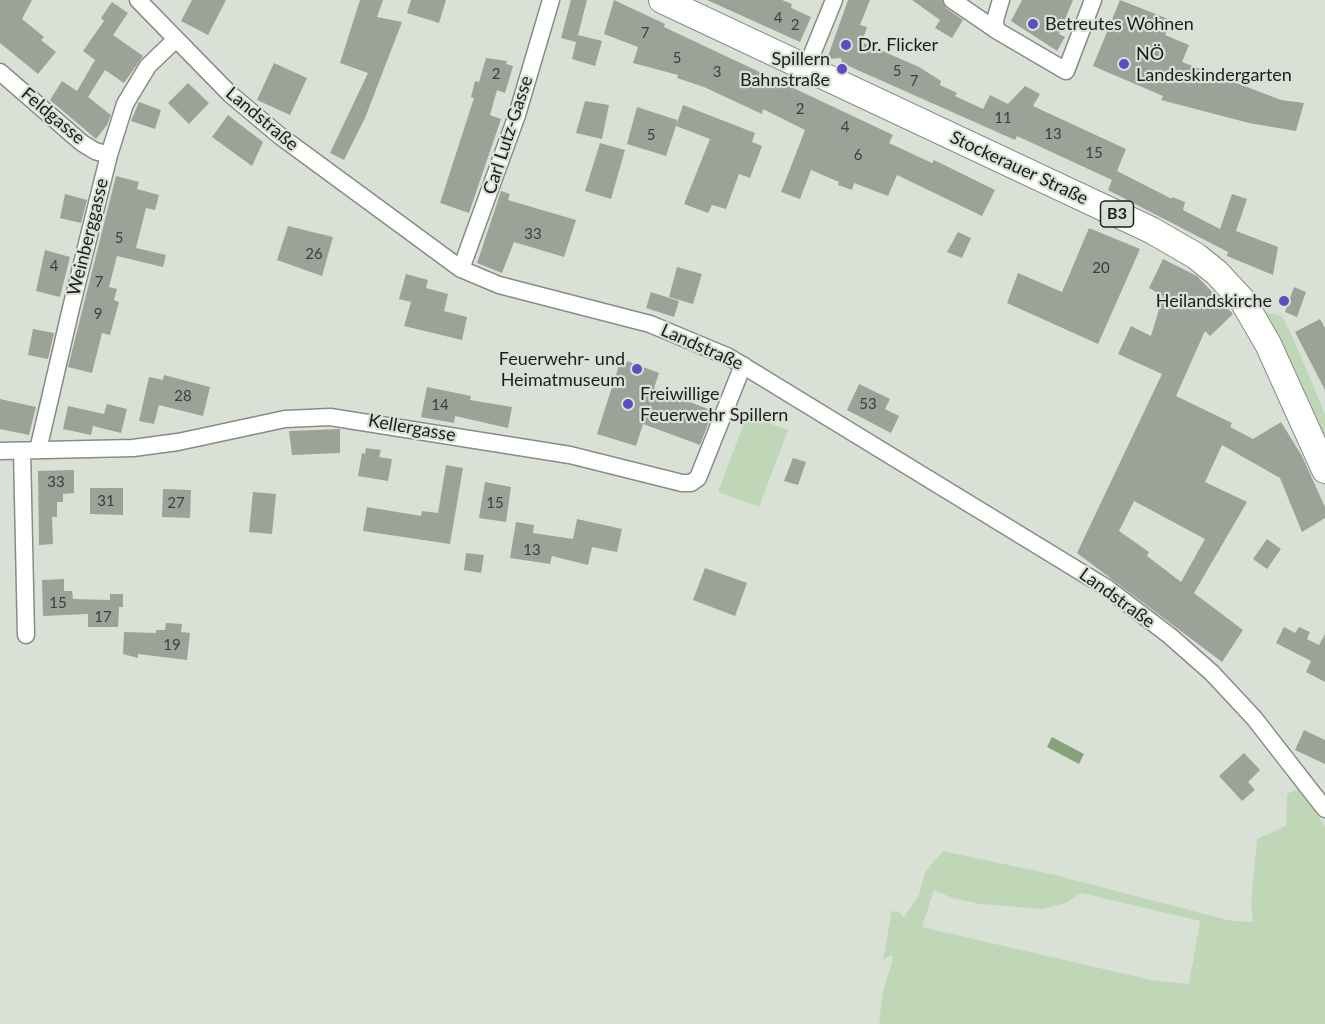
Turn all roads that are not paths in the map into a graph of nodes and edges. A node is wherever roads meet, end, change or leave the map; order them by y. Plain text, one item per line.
1 (138, 0) edge
2 (551, 0) edge
3 (662, 0) edge
4 (834, 0) edge
5 (952, 0) edge
6 (1001, 0) edge
7 (1094, 0) edge
8 (996, 30) junction
9 (175, 40) junction
10 (807, 69) junction
11 (0, 72) edge
12 (109, 154) junction
13 (461, 269) junction
14 (743, 365) junction
15 (0, 451) edge
16 (30, 451) junction
17 (1325, 470) edge
18 (26, 636) dead end
19 (1325, 809) edge

1 - 9 street, Landstraße
2 - 13 street, Carl Lutz-Gasse
3 - 10 main road, B3
4 - 10 street
5 - 8 street
6 - 8 street
7 - 8 street
9 - 12 street, Weinberggasse
9 - 13 street, Landstraße
10 - 17 main road, Stockerauer Straße / B3
11 - 12 street, Feldgasse
12 - 16 street, Weinberggasse
13 - 14 street, Landstraße
14 - 16 street, Kellergasse
14 - 19 street, Landstraße
15 - 16 street, Kellergasse
16 - 18 street, Weinberggasse

